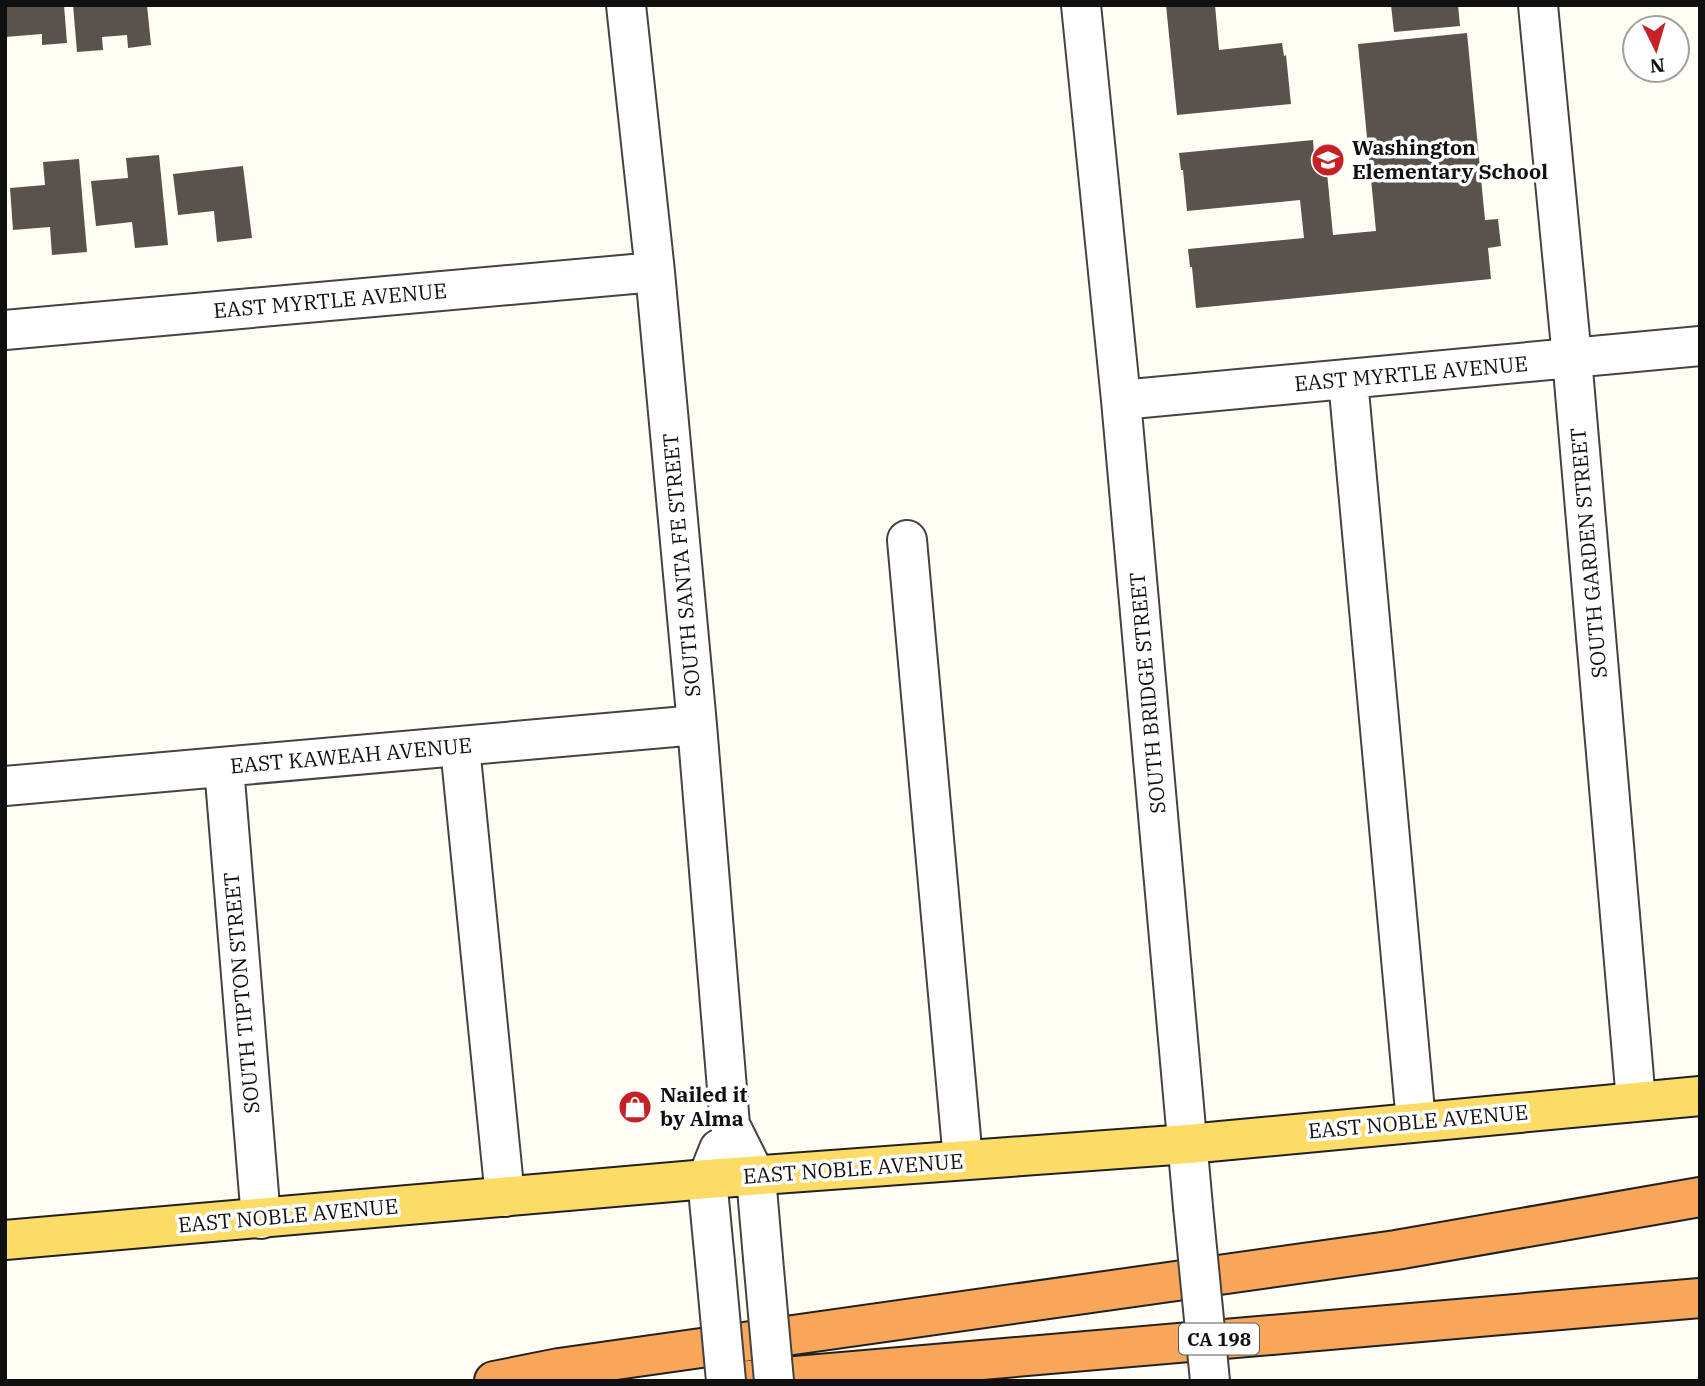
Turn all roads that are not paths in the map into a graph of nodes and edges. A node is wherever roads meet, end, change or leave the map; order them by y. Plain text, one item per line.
1 (626, 5) edge
2 (1081, 5) edge
3 (1538, 5) edge
4 (655, 272) junction
5 (5, 330) edge
6 (1700, 346) edge
7 (1572, 358) junction
8 (1348, 380) junction
9 (1121, 400) junction
10 (907, 540) dead end
11 (696, 725) junction
12 (460, 747) junction
13 (224, 767) junction
14 (5, 786) edge
15 (1700, 1096) edge
16 (1636, 1101) junction
17 (1416, 1122) junction
18 (730, 1125) junction
19 (1188, 1144) junction
20 (963, 1160) junction
21 (756, 1177) junction
22 (707, 1180) junction
23 (505, 1197) junction
24 (1700, 1197) edge
25 (261, 1219) junction
26 (5, 1240) edge
27 (1700, 1298) edge
28 (494, 1381) edge
29 (726, 1381) edge
30 (738, 1381) edge
31 (774, 1381) edge
32 (1210, 1381) edge

1 - 4 street, SOUTH SANTA FE STREET
2 - 9 street, SOUTH BRIDGE STREET
3 - 7 street, SOUTH GARDEN STREET
4 - 5 street, EAST MYRTLE AVENUE
4 - 11 street, SOUTH SANTA FE STREET
6 - 7 street, EAST MYRTLE AVENUE
7 - 8 street, EAST MYRTLE AVENUE
7 - 16 street, SOUTH GARDEN STREET
8 - 9 street, EAST MYRTLE AVENUE
8 - 17 street
9 - 19 street, SOUTH BRIDGE STREET
10 - 20 street
11 - 12 street, EAST KAWEAH AVENUE
11 - 18 street, SOUTH SANTA FE STREET
12 - 13 street, EAST KAWEAH AVENUE
12 - 23 street
13 - 14 street, EAST KAWEAH AVENUE
13 - 25 street, SOUTH TIPTON STREET
15 - 16 main road, EAST NOBLE AVENUE
16 - 17 main road, EAST NOBLE AVENUE
17 - 19 main road, EAST NOBLE AVENUE
18 - 21 street, SOUTH SANTA FE STREET
18 - 22 street, SOUTH SANTA FE STREET
19 - 20 main road, EAST NOBLE AVENUE
19 - 32 street, SOUTH BRIDGE STREET, bridge
20 - 21 main road, EAST NOBLE AVENUE
21 - 22 main road, EAST NOBLE AVENUE
21 - 31 street, SOUTH SANTA FE STREET, bridge
22 - 23 main road, EAST NOBLE AVENUE
22 - 29 street, SOUTH SANTA FE STREET, bridge
23 - 25 main road, EAST NOBLE AVENUE
24 - 28 highway
25 - 26 main road, EAST NOBLE AVENUE
27 - 30 highway, CA 198

